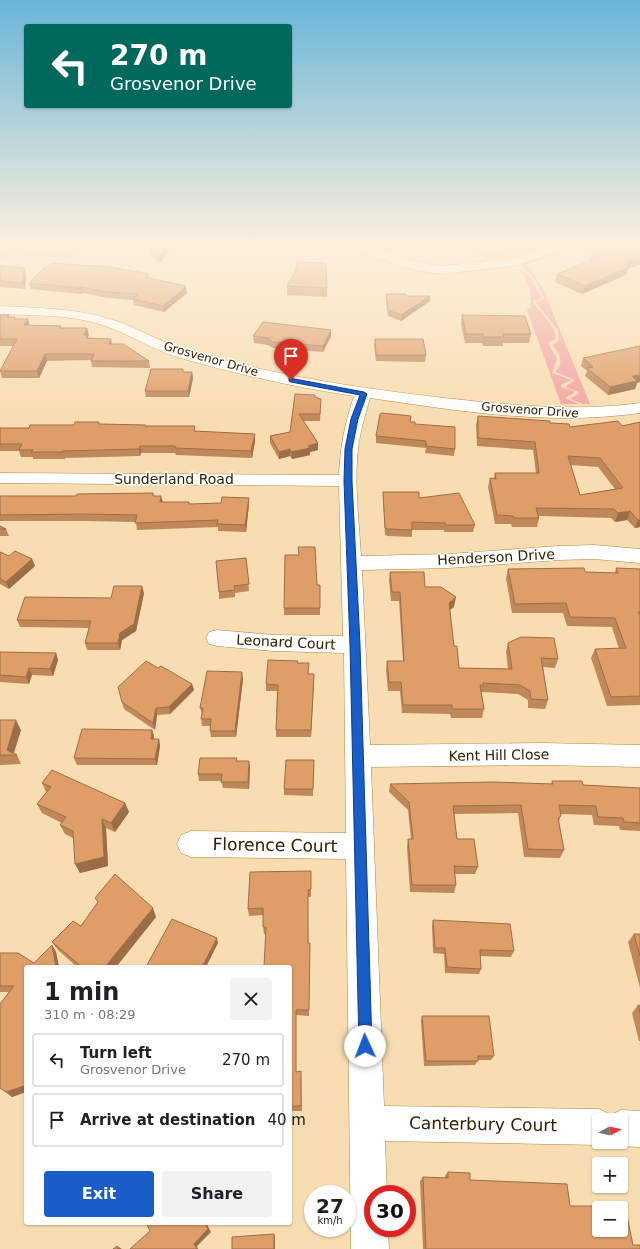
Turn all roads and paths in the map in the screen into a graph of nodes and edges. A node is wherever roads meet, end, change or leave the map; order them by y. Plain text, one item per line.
1 (0, 310) edge
2 (364, 394) junction
3 (640, 408) edge
4 (0, 478) edge
5 (348, 481) junction
6 (640, 556) edge
7 (352, 563) junction
8 (217, 638) dead end
9 (355, 645) junction
10 (357, 756) junction
11 (640, 756) edge
12 (191, 844) dead end
13 (360, 846) junction
14 (368, 1123) junction
15 (592, 1127) edge
16 (628, 1128) edge
17 (640, 1129) edge
18 (370, 1249) edge

1 - 2 street, Grosvenor Drive
2 - 3 street, Grosvenor Drive
2 - 5 street
4 - 5 street, Sunderland Road
5 - 7 street
6 - 7 street, Henderson Drive
7 - 9 street
8 - 9 street, Leonard Court
9 - 10 street
10 - 11 street, Kent Hill Close
10 - 13 street
12 - 13 street, Florence Court
13 - 14 street
14 - 15 street, Canterbury Court
14 - 18 street
16 - 17 street

